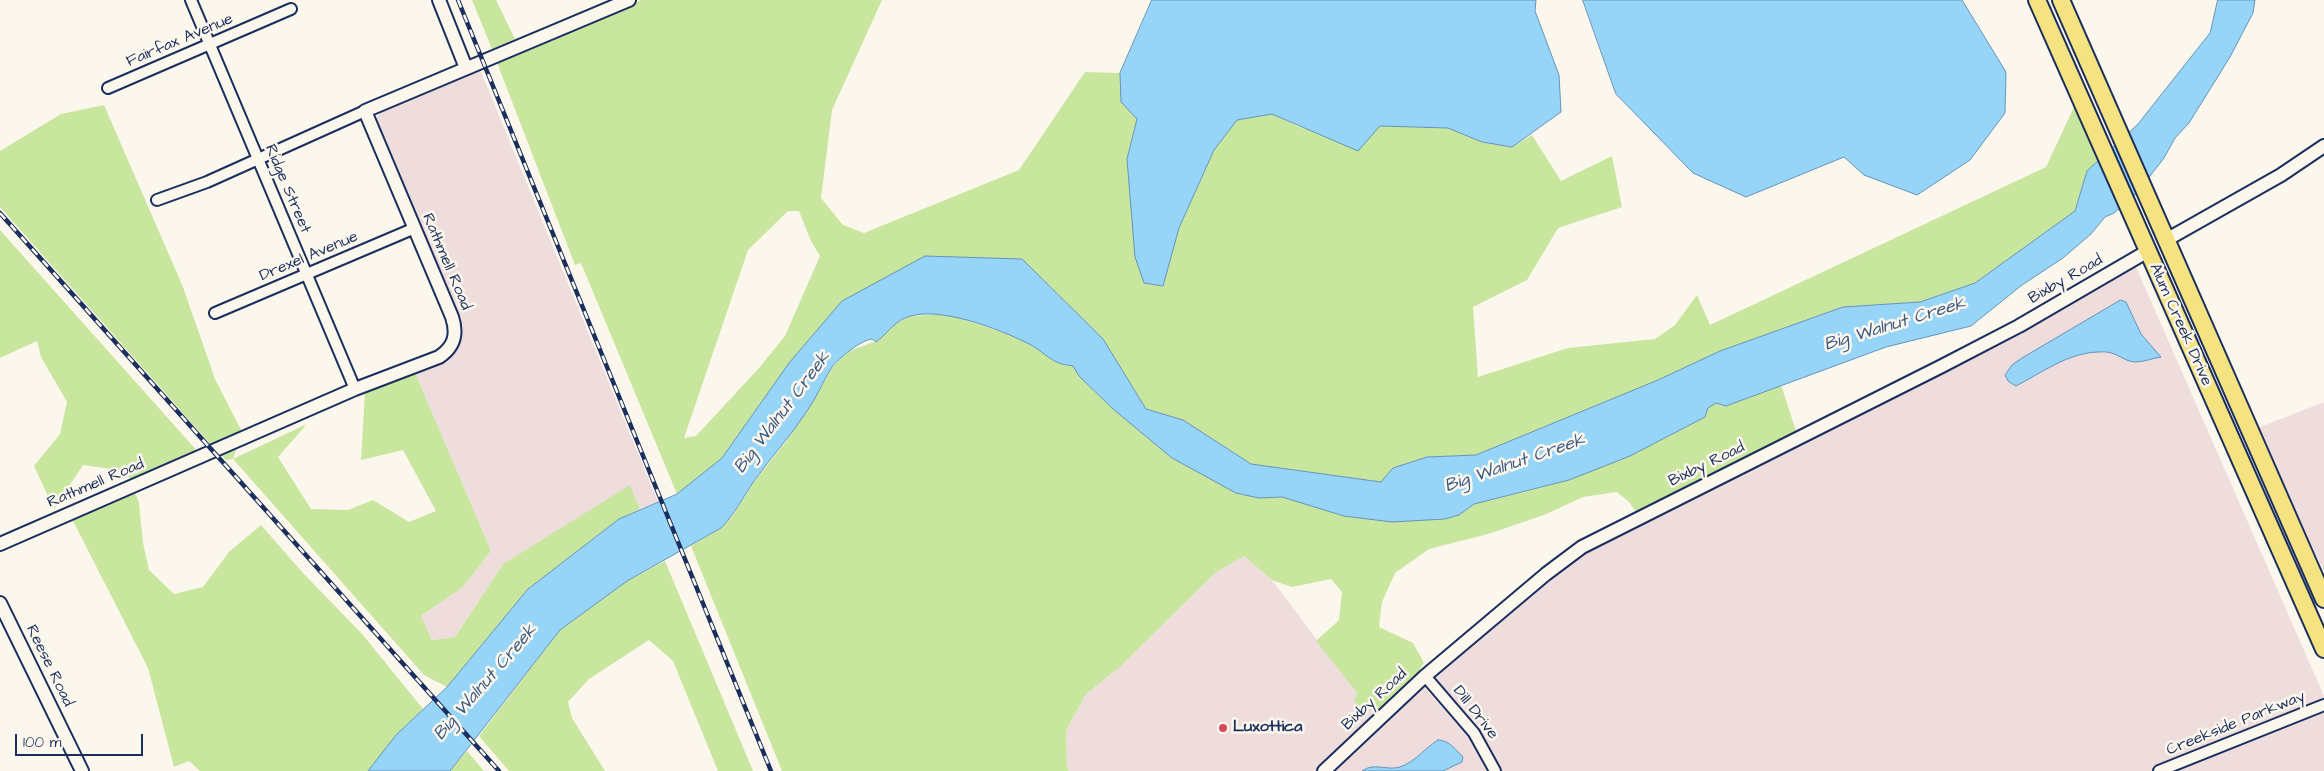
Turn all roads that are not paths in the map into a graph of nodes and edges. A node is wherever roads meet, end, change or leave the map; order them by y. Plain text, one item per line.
1 (191, 0) edge
2 (439, 0) edge
3 (629, 0) edge
4 (2037, 0) edge
5 (2061, 0) edge
6 (291, 9) dead end
7 (210, 45) junction
8 (466, 68) junction
9 (108, 88) dead end
10 (365, 112) junction
11 (2324, 146) edge
12 (259, 160) junction
13 (157, 200) dead end
14 (415, 228) junction
15 (2166, 240) junction
16 (2148, 251) junction
17 (307, 274) junction
18 (215, 313) dead end
19 (355, 389) junction
20 (0, 544) edge
21 (2324, 599) edge
22 (0, 603) edge
23 (2324, 650) edge
24 (1425, 676) junction
25 (2324, 705) edge
26 (82, 771) edge
27 (1324, 771) edge
28 (1495, 771) edge
29 (2159, 771) edge

1 - 7 street, Ridge Street
2 - 8 street
3 - 8 street
4 - 16 main road, Alum Creek Drive
5 - 15 main road, Alum Creek Drive
6 - 7 street, Fairfax Avenue
7 - 9 street, Fairfax Avenue
7 - 12 street, Ridge Street
8 - 10 street
10 - 12 street
10 - 14 street, Rathmell Road
11 - 15 street
12 - 13 street
12 - 17 street, Ridge Street
14 - 17 street, Drexel Avenue
14 - 19 street, Rathmell Road
15 - 21 main road, Alum Creek Drive
16 - 23 main road, Alum Creek Drive
16 - 24 street, Bixby Road
17 - 18 street, Drexel Avenue
17 - 19 street, Ridge Street
19 - 20 street, Rathmell Road
22 - 26 street, Reese Road
24 - 27 street, Bixby Road
24 - 28 street, Dill Drive
25 - 29 street, Creekside Parkway

